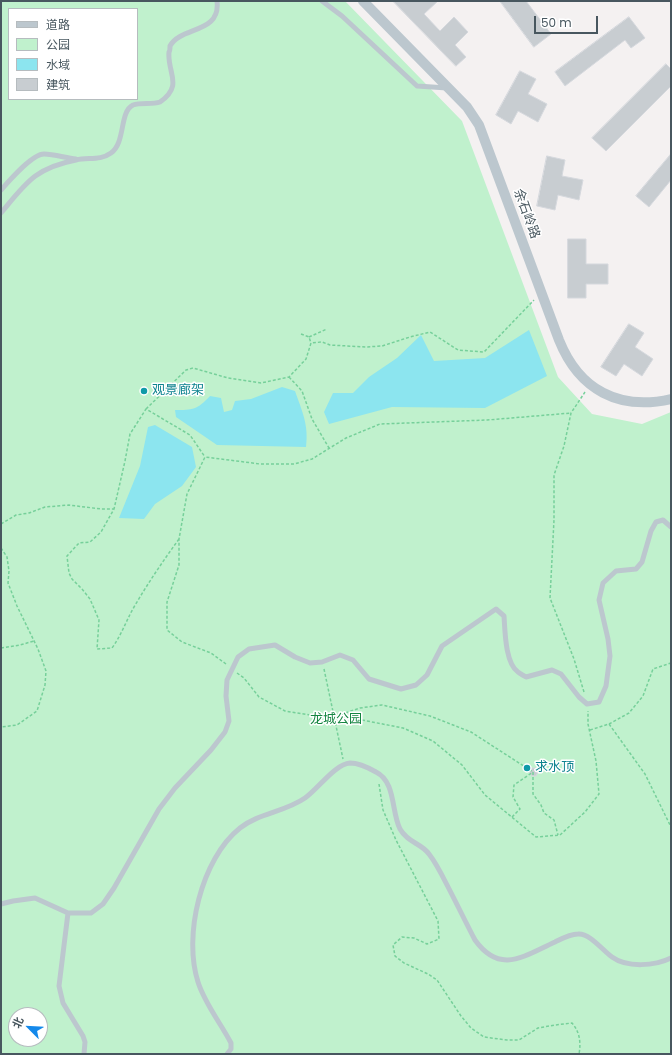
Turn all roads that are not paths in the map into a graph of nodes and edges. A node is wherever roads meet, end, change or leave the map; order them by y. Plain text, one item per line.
1 (217, 1) edge
2 (322, 1) edge
3 (363, 1) edge
4 (448, 88) junction
5 (77, 159) junction
6 (1, 190) edge
7 (1, 213) edge
8 (671, 399) edge
9 (671, 528) edge
10 (1, 904) edge
11 (68, 914) junction
12 (671, 958) edge
13 (84, 1054) edge
14 (227, 1054) edge

1 - 5 lane
2 - 4 lane
3 - 4 street, 余石岭路
4 - 8 street, 余石岭路
5 - 6 lane
5 - 7 lane
9 - 11 lane
10 - 11 lane
11 - 13 lane
12 - 14 lane

